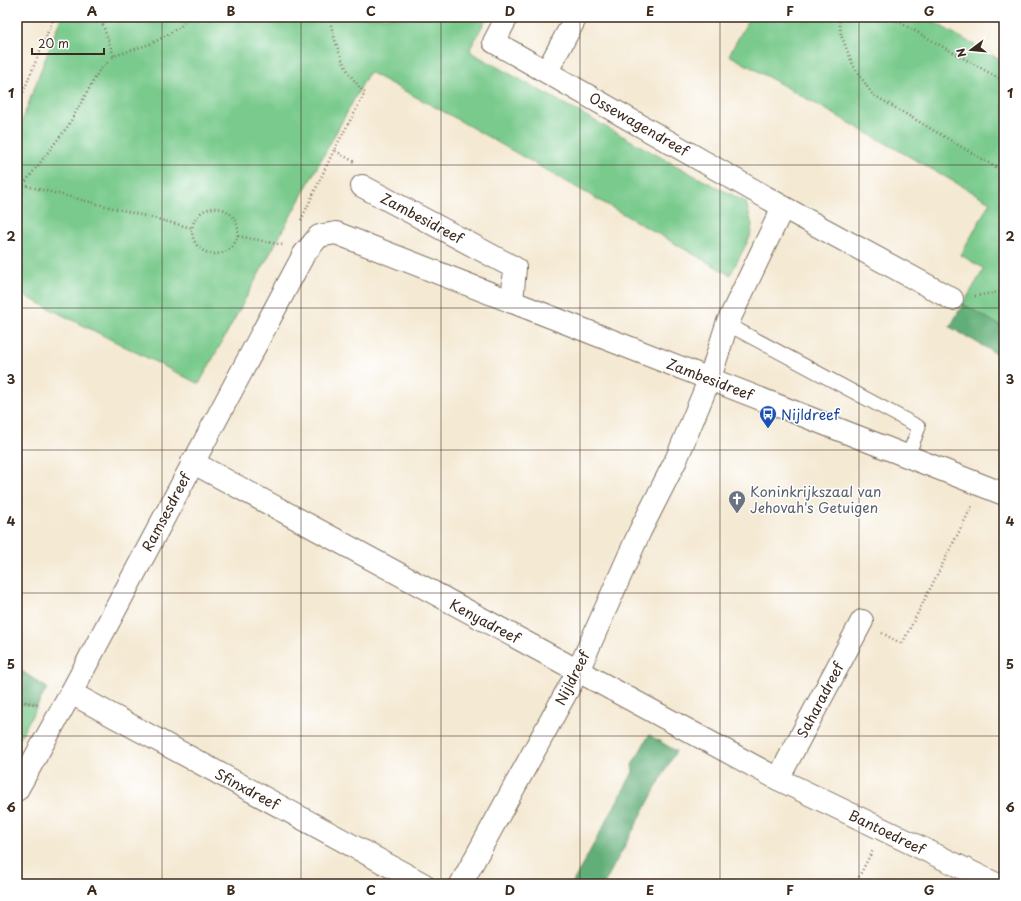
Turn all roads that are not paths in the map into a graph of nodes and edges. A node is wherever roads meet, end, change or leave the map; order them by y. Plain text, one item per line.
1 (507, 17) edge
2 (576, 17) edge
3 (547, 71) junction
4 (362, 186) road end
5 (783, 207) junction
6 (320, 236) joint
7 (952, 299) road end
8 (512, 302) junction
9 (728, 324) junction
10 (710, 378) junction
11 (908, 456) junction
12 (192, 462) junction
13 (1004, 494) edge
14 (862, 621) road end
15 (578, 671) junction
16 (71, 693) junction
17 (778, 779) junction
18 (17, 790) edge
19 (1004, 870) edge
20 (987, 882) edge
21 (423, 884) edge
22 (461, 884) edge

1 - 3 street, Ossewagendreef
2 - 3 street
3 - 5 street, Ossewagendreef
4 - 8 street, Zambesidreef
5 - 7 street, Ossewagendreef
5 - 9 street
6 - 8 street, Zambesidreef
6 - 12 street, Ramsesdreef
8 - 10 street, Zambesidreef
9 - 10 street
9 - 11 lane
10 - 11 street, Zambesidreef
10 - 15 street, Nijldreef
11 - 13 street, Zambesidreef
12 - 15 street, Kenyadreef
12 - 16 street, Ramsesdreef
14 - 17 street, Saharadreef
15 - 17 street, Kenyadreef
15 - 22 street, Nijldreef
16 - 18 street, Ramsesdreef
16 - 21 street, Sfinxdreef
17 - 20 street, Bantoedreef
19 - 20 street

